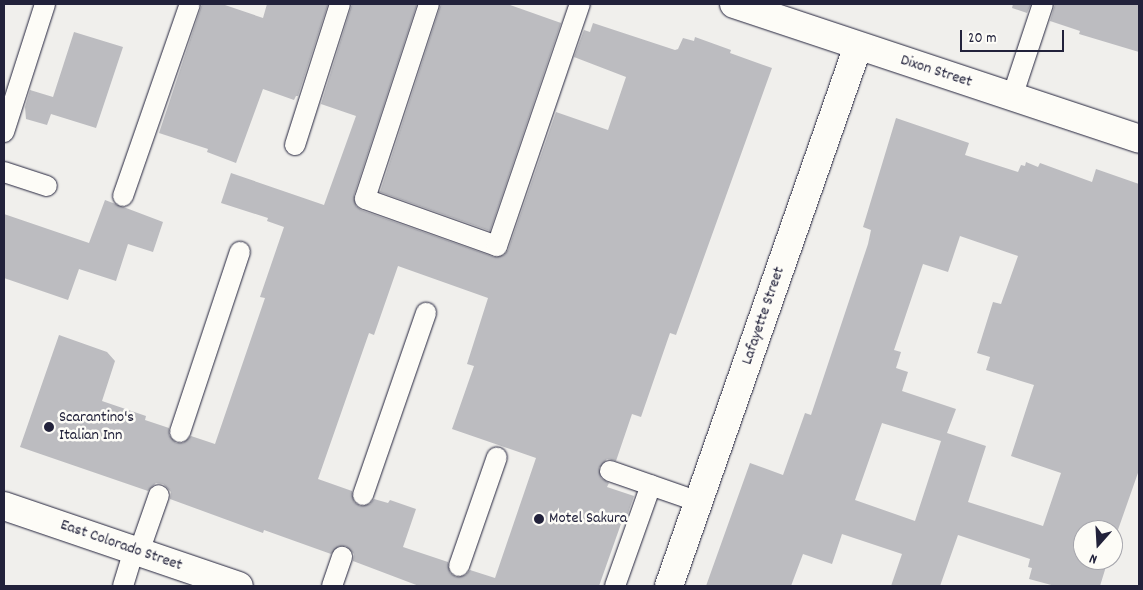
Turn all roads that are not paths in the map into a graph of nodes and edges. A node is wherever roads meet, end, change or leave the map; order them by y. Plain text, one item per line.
1 (45, 4) edge
2 (190, 4) edge
3 (340, 4) edge
4 (429, 4) edge
5 (580, 4) edge
6 (1043, 4) edge
7 (749, 6) edge
8 (783, 12) edge
9 (858, 46) junction
10 (1012, 97) junction
11 (4, 132) edge
12 (1139, 139) edge
13 (296, 145) dead end
14 (4, 172) edge
15 (47, 186) dead end
16 (123, 196) dead end
17 (240, 252) dead end
18 (426, 313) dead end
19 (180, 432) dead end
20 (497, 457) dead end
21 (610, 471) dead end
22 (651, 485) junction
23 (159, 495) dead end
24 (363, 495) dead end
25 (699, 502) junction
26 (4, 506) edge
27 (136, 551) junction
28 (342, 557) dead end
29 (459, 566) dead end
30 (123, 586) edge
31 (239, 586) edge
32 (332, 586) edge
33 (615, 586) edge
34 (669, 586) edge

1 - 11 lane
2 - 16 lane
3 - 13 lane
4 - 5 lane
6 - 10 lane
7 - 8 street, Dixon Street
8 - 9 street, Dixon Street
9 - 10 street, Dixon Street
9 - 25 street, Lafayette Street
10 - 12 street, Dixon Street
14 - 15 lane
17 - 19 lane
18 - 24 lane
20 - 29 lane
21 - 22 lane
22 - 25 lane
22 - 33 lane
23 - 27 lane
25 - 34 street, Lafayette Street
26 - 27 street, East Colorado Street
27 - 30 lane
27 - 31 street, East Colorado Street
28 - 32 lane

